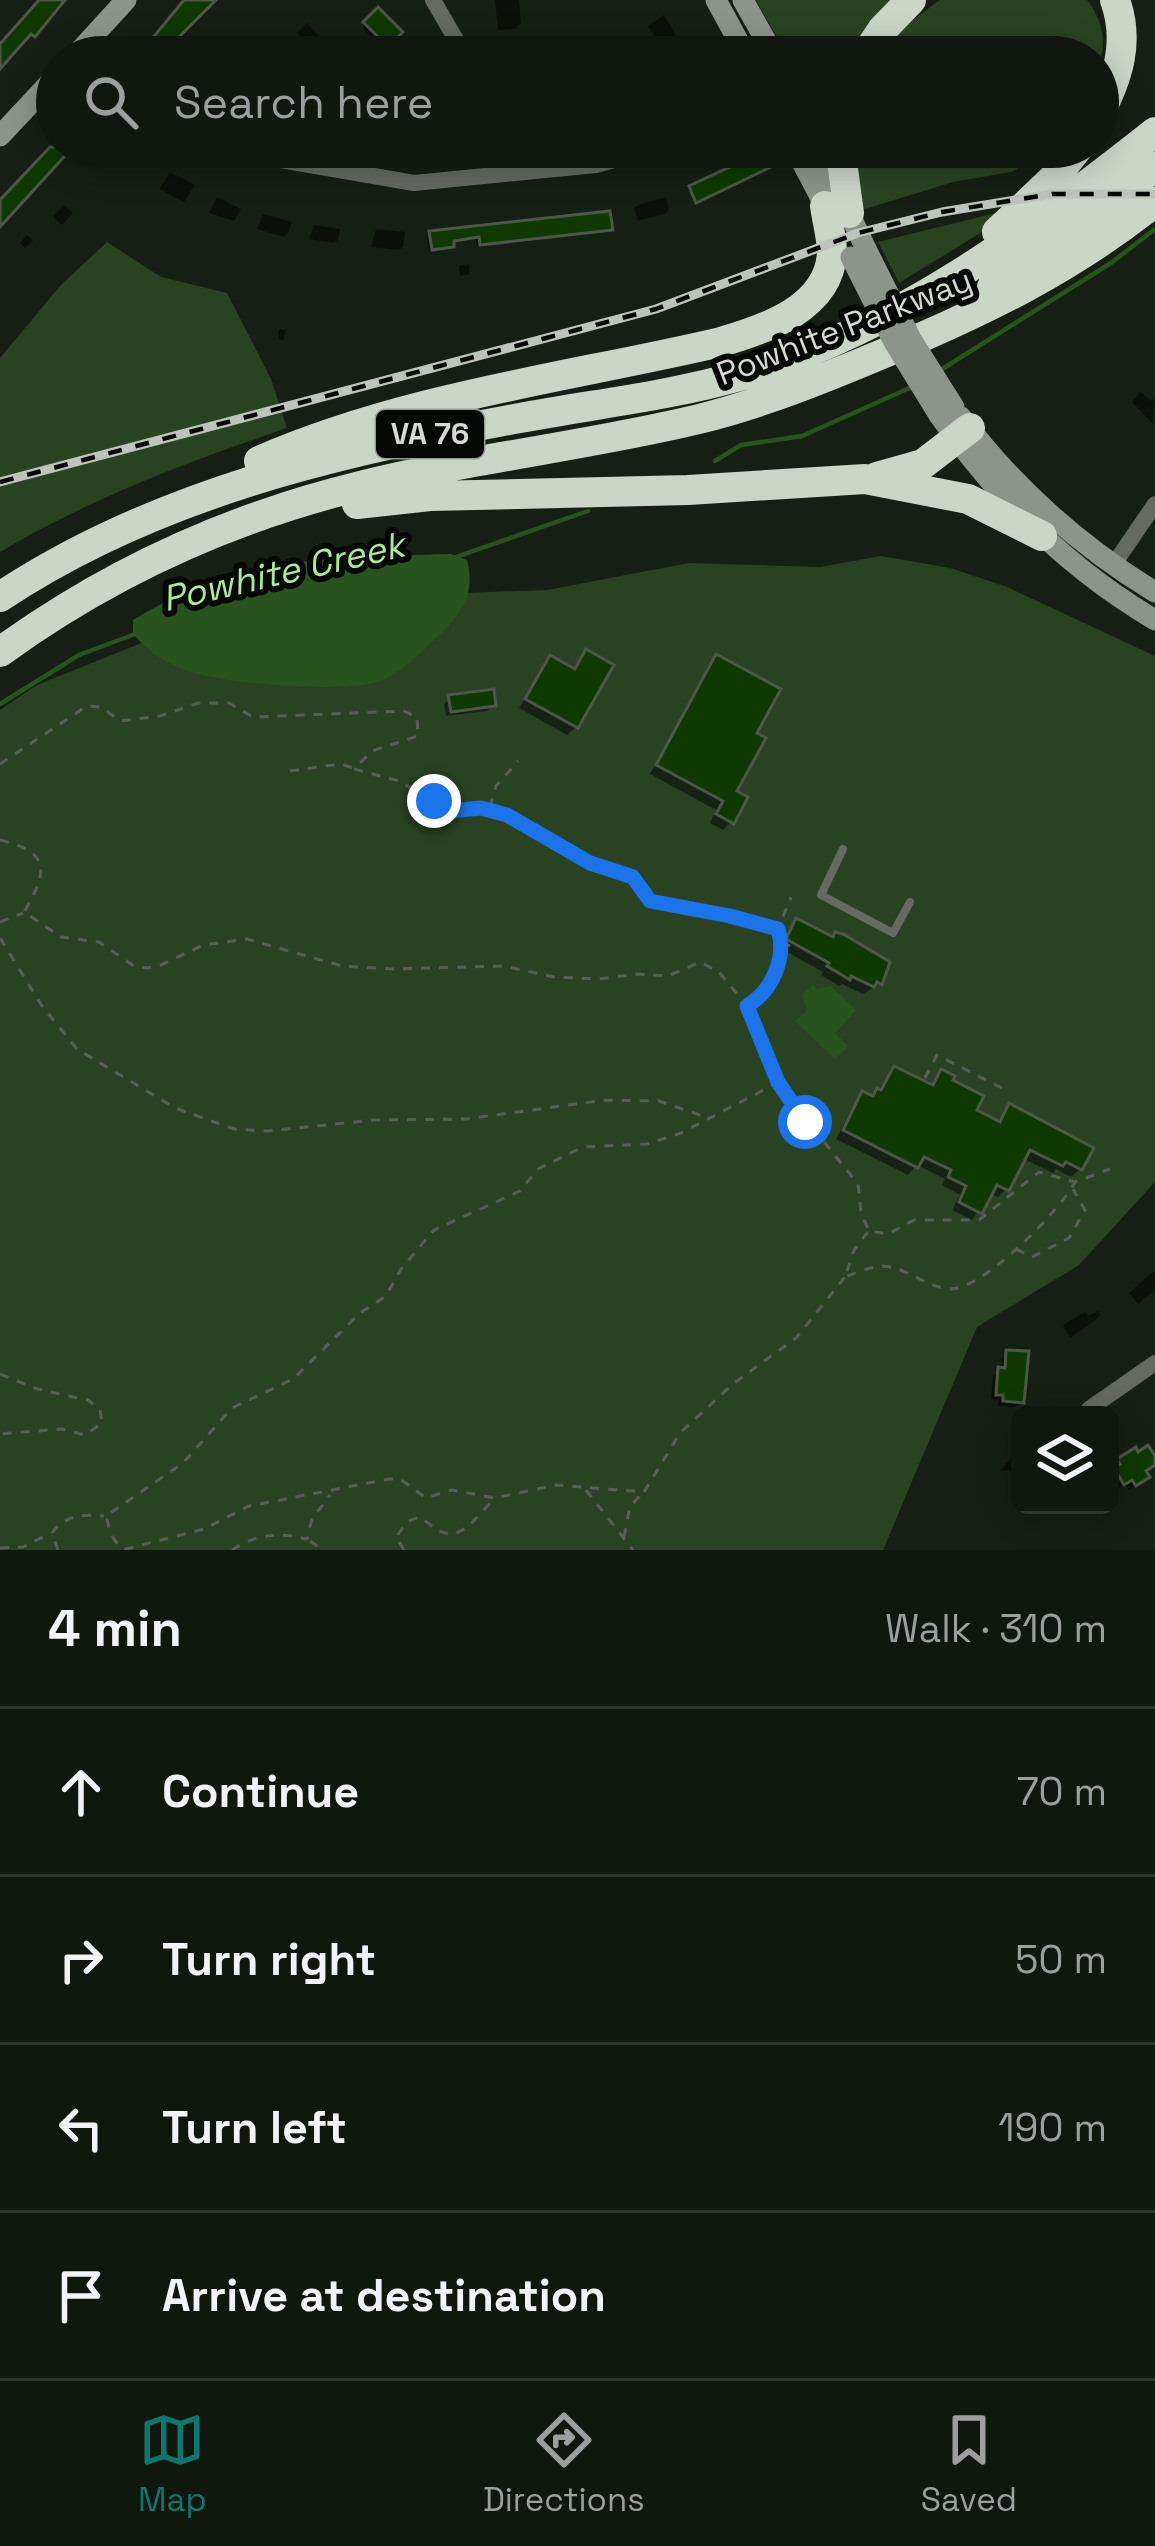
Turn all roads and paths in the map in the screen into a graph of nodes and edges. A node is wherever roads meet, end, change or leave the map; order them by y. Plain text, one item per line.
1 (126, 0) edge
2 (434, 0) edge
3 (716, 0) edge
4 (743, 0) edge
5 (911, 0) edge
6 (1115, 0) edge
7 (93, 36) edge
8 (454, 36) edge
9 (736, 36) edge
10 (763, 36) edge
11 (878, 36) edge
12 (1119, 64) edge
13 (36, 97) edge
14 (1155, 132) edge
15 (0, 136) edge
16 (1119, 160) edge
17 (1155, 167) edge
18 (327, 168) edge
19 (499, 168) edge
20 (555, 168) edge
21 (809, 168) edge
22 (824, 168) edge
23 (839, 168) edge
24 (1059, 168) edge
25 (1108, 168) edge
26 (500, 172) junction
27 (1155, 202) edge
28 (837, 209) junction
29 (924, 337) junction
30 (699, 387) junction
31 (955, 422) junction
32 (866, 479) junction
33 (1155, 504) edge
34 (169, 511) junction
35 (232, 525) junction
36 (1042, 536) junction
37 (1114, 564) junction
38 (1155, 592) edge
39 (0, 597) edge
40 (1155, 620) edge
41 (0, 652) edge
42 (518, 761) dead end
43 (0, 764) edge
44 (354, 769) junction
45 (290, 770) dead end
46 (490, 809) junction
47 (0, 840) edge
48 (843, 848) dead end
49 (790, 897) dead end
50 (910, 902) dead end
51 (25, 912) junction
52 (0, 922) edge
53 (778, 929) junction
54 (0, 938) edge
55 (782, 942) junction
56 (790, 946) dead end
57 (761, 998) junction
58 (768, 1002) dead end
59 (747, 1006) junction
60 (925, 1078) dead end
61 (778, 1082) junction
62 (1002, 1088) dead end
63 (711, 1118) junction
64 (1110, 1169) dead end
65 (1074, 1185) junction
66 (869, 1231) junction
67 (1014, 1249) junction
68 (844, 1277) junction
69 (1155, 1363) edge
70 (0, 1374) edge
71 (1093, 1406) edge
72 (0, 1434) edge
73 (585, 1489) junction
74 (333, 1491) junction
75 (644, 1492) junction
76 (495, 1498) junction
77 (106, 1516) junction
78 (52, 1533) junction
79 (623, 1538) junction
80 (307, 1539) junction
81 (0, 1548) edge
82 (58, 1550) edge
83 (232, 1550) edge
84 (323, 1550) edge
85 (404, 1550) edge
86 (633, 1550) edge

1 - 7 main road
2 - 8 street
3 - 9 main road
4 - 10 main road
5 - 11 highway
6 - 12 highway
13 - 15 main road
14 - 16 highway, Powhite Parkway / VA 76
17 - 29 highway, VA 76
18 - 26 street
19 - 26 street
20 - 26 street
21 - 28 main road
22 - 28 main road
23 - 28 highway
24 - 30 highway
25 - 30 highway, Powhite Parkway / VA 76
27 - 29 highway, Powhite Parkway / VA 76
28 - 31 main road, bridge
28 - 34 highway
29 - 35 highway, Powhite Parkway / VA 76
30 - 34 highway, Powhite Parkway / VA 76
31 - 32 highway
31 - 36 main road
31 - 37 main road
32 - 35 highway
32 - 36 highway
33 - 37 street
34 - 39 highway, Powhite Parkway / VA 76
35 - 41 highway, Powhite Parkway / VA 76
36 - 40 main road
37 - 38 main road
42 - 46 path
43 - 44 path
44 - 45 path
44 - 46 path
46 - 53 path
47 - 51 path
48 - 50 lane
49 - 53 path
51 - 52 path
51 - 59 path
53 - 55 path
54 - 63 path
55 - 56 path
55 - 57 path
57 - 58 path
57 - 59 path
59 - 61 path
60 - 62 path
61 - 63 path
61 - 66 path
63 - 77 path
64 - 65 path
65 - 66 path
65 - 67 path
65 - 67 path
66 - 68 path
67 - 68 path
68 - 75 path
69 - 71 street
70 - 72 path
73 - 75 path
73 - 76 path
73 - 79 path
74 - 76 path
74 - 77 path
74 - 80 path
75 - 79 path
76 - 85 path
77 - 78 path
78 - 81 path
78 - 82 path
79 - 86 path
80 - 83 path
80 - 84 path

